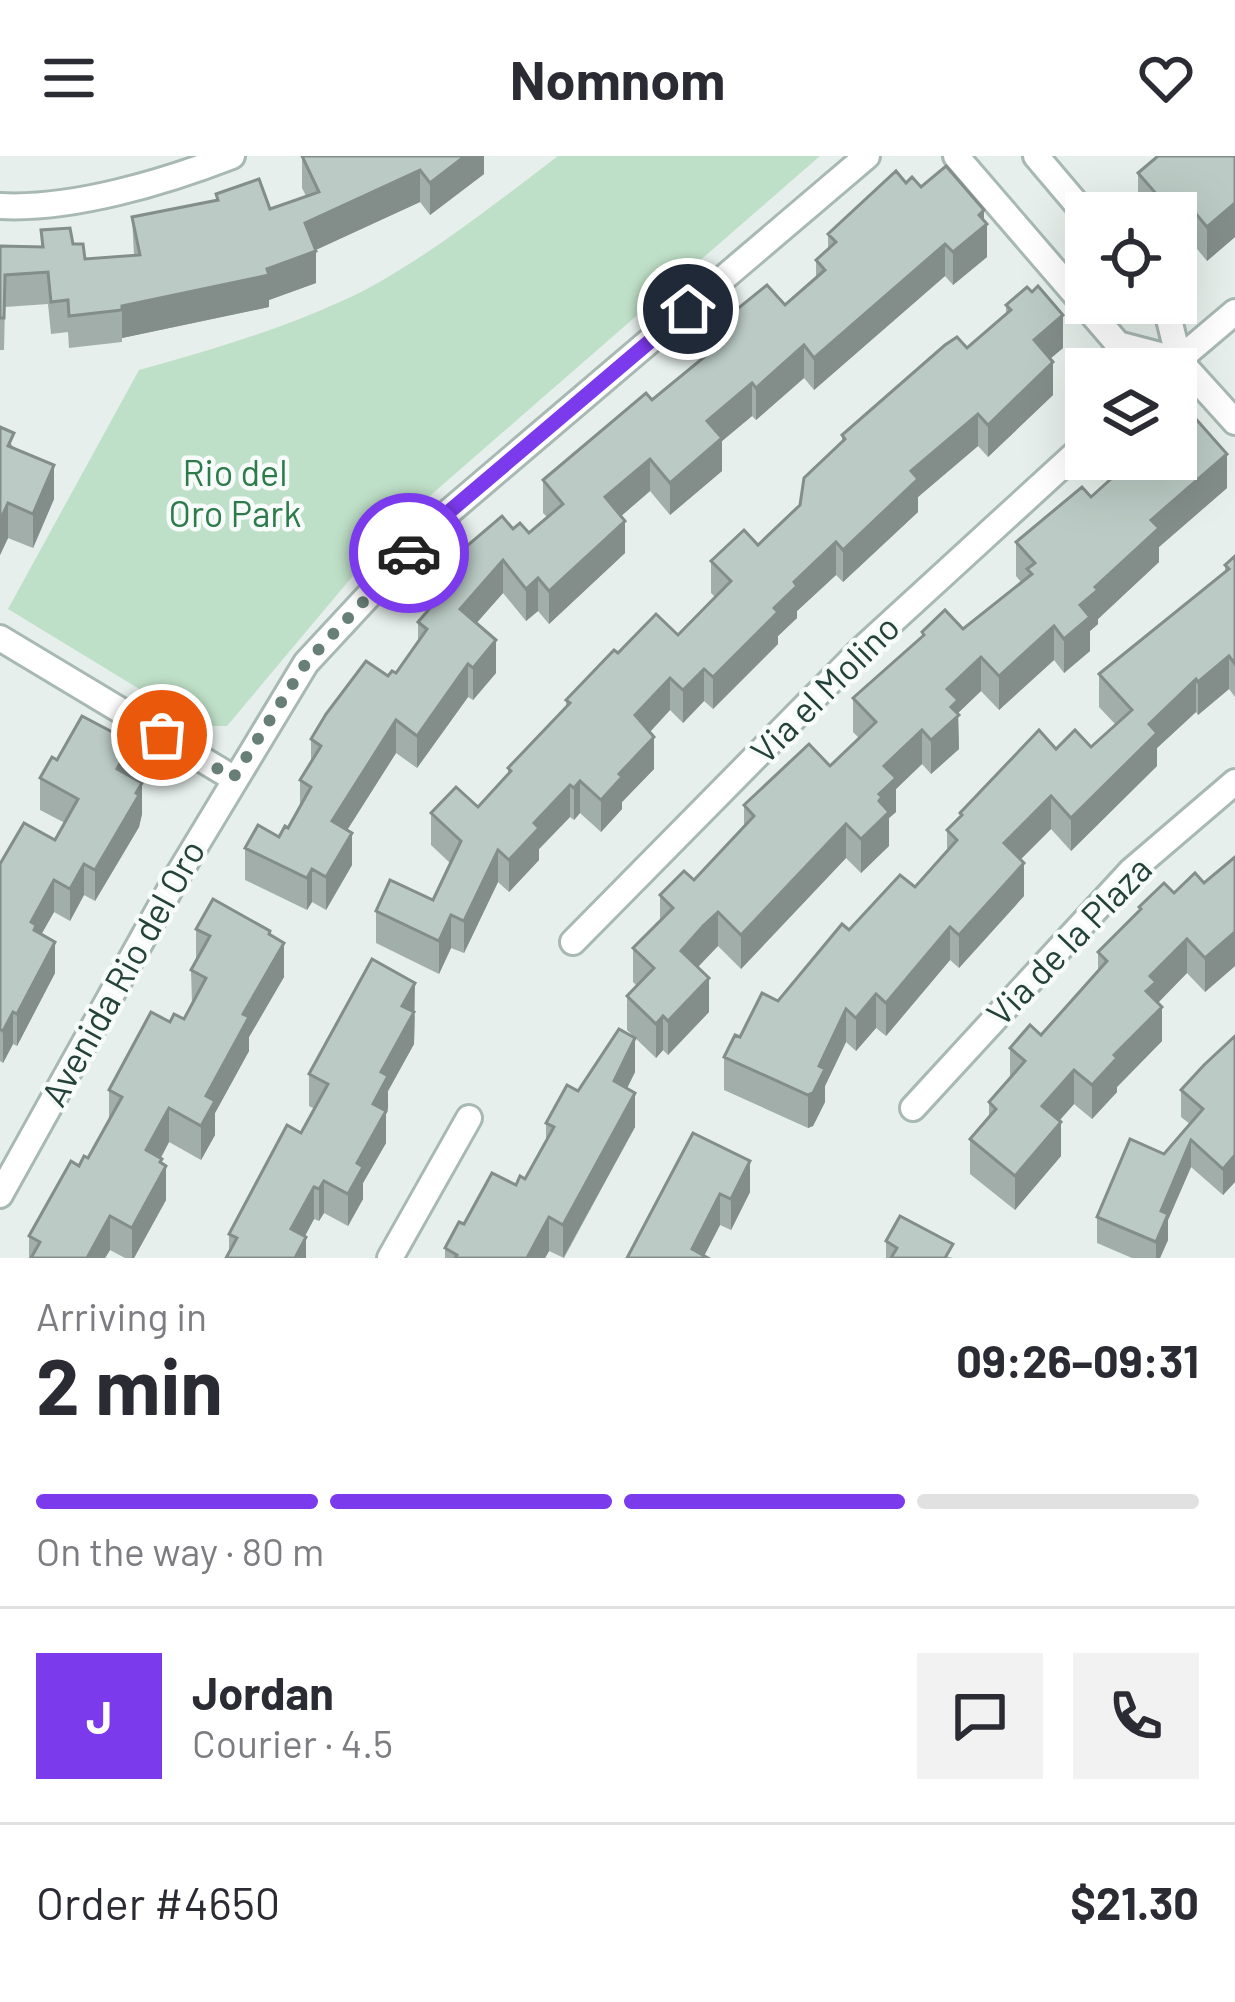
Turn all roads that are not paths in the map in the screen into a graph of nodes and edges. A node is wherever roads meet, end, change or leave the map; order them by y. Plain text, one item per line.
1 (232, 156) edge
2 (867, 156) edge
3 (956, 156) edge
4 (1036, 156) edge
5 (1067, 192) edge
6 (0, 206) edge
7 (1235, 312) edge
8 (1129, 348) edge
9 (1192, 348) edge
10 (1197, 386) edge
11 (1235, 422) edge
12 (1065, 463) edge
13 (0, 638) edge
14 (233, 778) junction
15 (1235, 782) edge
16 (573, 942) dead end
17 (913, 1108) dead end
18 (469, 1118) dead end
19 (0, 1195) edge
20 (390, 1258) edge

1 - 6 street
2 - 14 street, Avenida Rio del Oro
3 - 8 street
4 - 5 street
7 - 9 street
10 - 11 street
12 - 16 street, Via el Molino
13 - 14 street
14 - 19 street, Avenida Rio del Oro
15 - 17 street, Via de la Plaza
18 - 20 street

